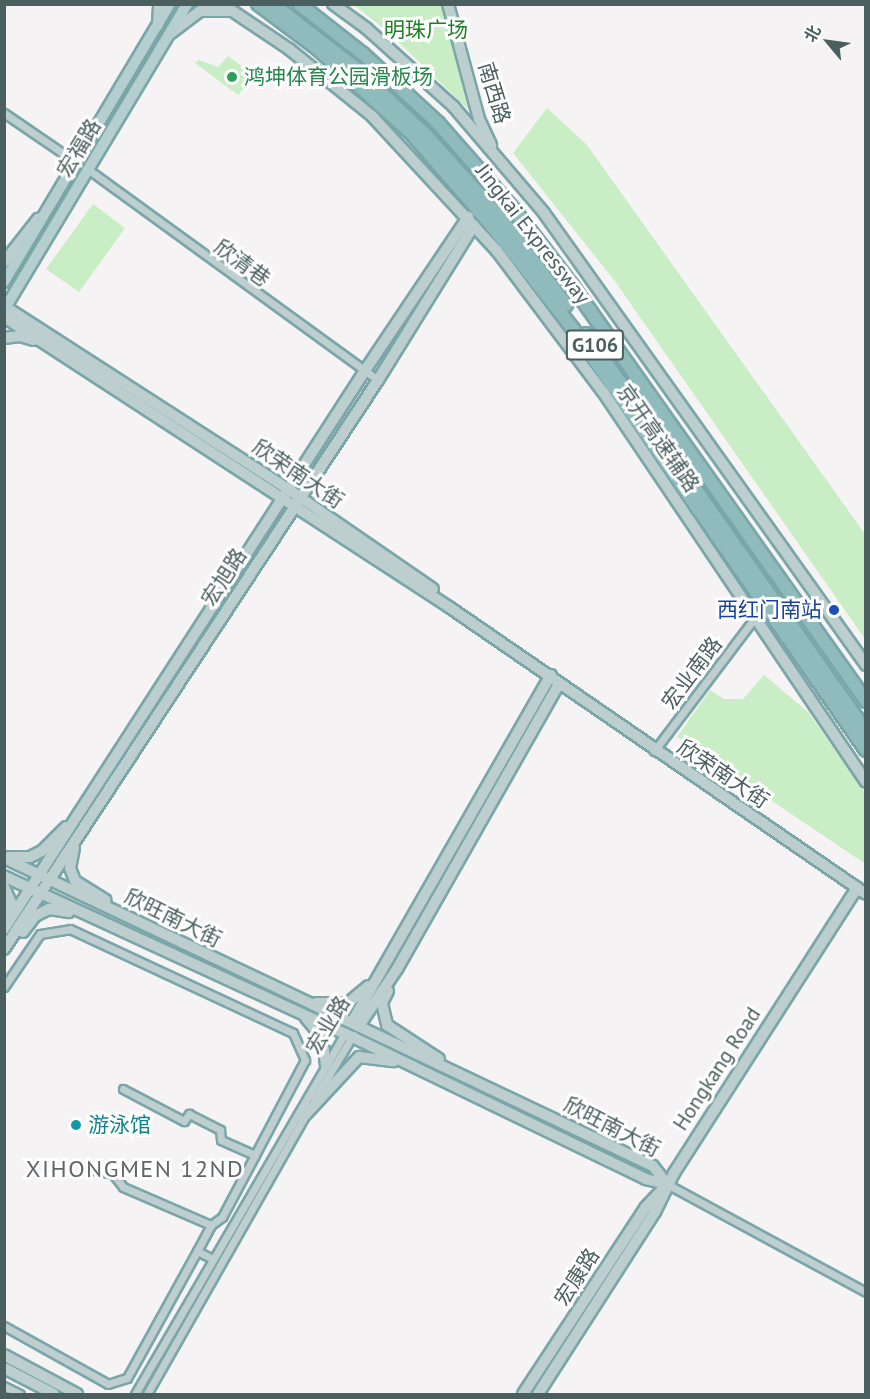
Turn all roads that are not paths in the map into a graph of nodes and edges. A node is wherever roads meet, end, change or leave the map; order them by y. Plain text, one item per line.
1 (159, 4) edge
2 (170, 4) edge
3 (187, 4) edge
4 (222, 4) edge
5 (258, 4) edge
6 (273, 4) edge
7 (299, 4) edge
8 (333, 4) edge
9 (448, 4) edge
10 (236, 13) junction
11 (158, 26) junction
12 (171, 34) junction
13 (4, 113) edge
14 (496, 157) junction
15 (77, 163) junction
16 (89, 170) junction
17 (52, 203) junction
18 (471, 221) junction
19 (4, 262) edge
20 (4, 282) edge
21 (5, 310) edge
22 (4, 339) edge
23 (45, 344) junction
24 (364, 372) junction
25 (378, 380) junction
26 (288, 489) junction
27 (300, 498) junction
28 (282, 500) junction
29 (293, 508) junction
30 (757, 615) junction
31 (836, 660) junction
32 (866, 665) edge
33 (553, 680) junction
34 (866, 695) edge
35 (866, 701) edge
36 (866, 731) edge
37 (866, 750) edge
38 (654, 751) junction
39 (866, 782) edge
40 (80, 824) junction
41 (4, 857) edge
42 (4, 876) edge
43 (45, 877) junction
44 (4, 887) edge
45 (36, 891) junction
46 (861, 891) edge
47 (86, 915) junction
48 (132, 921) junction
49 (4, 922) edge
50 (4, 929) edge
51 (4, 949) edge
52 (395, 950) junction
53 (4, 956) edge
54 (397, 969) junction
55 (4, 987) edge
56 (304, 1002) junction
57 (298, 1012) junction
58 (356, 1024) junction
59 (348, 1035) junction
60 (407, 1063) junction
61 (326, 1066) junction
62 (459, 1073) junction
63 (123, 1089) dead end
64 (303, 1114) junction
65 (255, 1155) junction
66 (90, 1169) dead end
67 (667, 1184) junction
68 (211, 1225) junction
69 (197, 1251) junction
70 (213, 1259) junction
71 (866, 1292) edge
72 (4, 1326) edge
73 (4, 1355) edge
74 (4, 1368) edge
75 (44, 1376) junction
76 (26, 1380) junction
77 (4, 1386) edge
78 (20, 1395) edge
79 (54, 1395) edge
80 (77, 1395) edge
81 (135, 1395) edge
82 (147, 1395) edge
83 (523, 1395) edge
84 (538, 1395) edge

1 - 11 street
2 - 11 main road, 宏福路
3 - 12 main road, 宏福路
4 - 10 street, 京开高速辅路
5 - 37 highway
6 - 36 highway, Jingkai Expressway / G106
7 - 31 highway, Jingkai Expressway / G106
8 - 14 street, 京开高速辅路
9 - 14 street, 南西路
10 - 12 street
10 - 18 street, 京开高速辅路
11 - 15 main road, 宏福路
12 - 16 main road, 宏福路
13 - 15 street
14 - 32 street, 京开高速辅路
15 - 17 main road, 宏福路
16 - 21 main road, 宏福路
16 - 24 street, 欣清巷
17 - 19 street
17 - 20 main road, 宏福路
18 - 24 street, 宏旭路
18 - 25 street, 宏旭路
18 - 30 street, 京开高速辅路
21 - 23 street, 欣荣南大街
21 - 26 street, 欣荣南大街
22 - 23 street
23 - 28 street, 欣荣南大街
24 - 25 street, 欣清巷
24 - 26 street, 宏旭路
25 - 27 street, 宏旭路
26 - 27 street, 欣荣南大街
26 - 28 street, 宏旭路
27 - 29 street, 宏旭路
27 - 33 street, 欣荣南大街
28 - 29 street, 欣荣南大街
28 - 40 street, 宏旭路
29 - 33 street, 欣荣南大街
29 - 40 street, 宏旭路
30 - 38 street, 宏业南路
30 - 39 street, 京开高速辅路
31 - 34 highway
31 - 35 highway, Jingkai Expressway / G106
33 - 38 street, 欣荣南大街
33 - 52 street, 宏业路
33 - 54 street, 宏业路
38 - 46 street, 欣荣南大街
40 - 41 street
40 - 43 street, 宏旭路
40 - 48 street
41 - 43 street, 欣旺南大街
42 - 45 street, 欣旺南大街
43 - 45 street, 宏旭路
43 - 48 street, 欣旺南大街
44 - 49 street
45 - 47 street, 欣旺南大街
45 - 50 street, 宏旭路
45 - 51 street, 宏旭路
46 - 67 street, Hongkang Road
47 - 53 street
47 - 57 street, 欣旺南大街
48 - 56 street, 欣旺南大街
52 - 56 street
52 - 58 street, 宏业路
54 - 58 street, 宏业路
54 - 62 street
55 - 65 street
56 - 58 street, 欣旺南大街
57 - 59 street, 欣旺南大街
57 - 61 street
58 - 59 street, 宏业路
58 - 62 street, 欣旺南大街
59 - 60 street, 欣旺南大街
59 - 61 street, 宏业路
59 - 64 street, 宏业路
60 - 64 street
60 - 67 street, 欣旺南大街
61 - 64 street, 宏业路
62 - 67 street, 欣旺南大街
63 - 65 street
64 - 70 street, 宏业路
64 - 82 street, 宏业路
65 - 68 street
66 - 68 street
67 - 71 street
67 - 83 street, 宏康路
67 - 84 street, Hongkang Road
68 - 69 street
69 - 70 street
69 - 72 street
70 - 81 street, 宏业路
73 - 75 street
74 - 76 street
75 - 76 street
75 - 80 street
76 - 79 street
77 - 78 street

